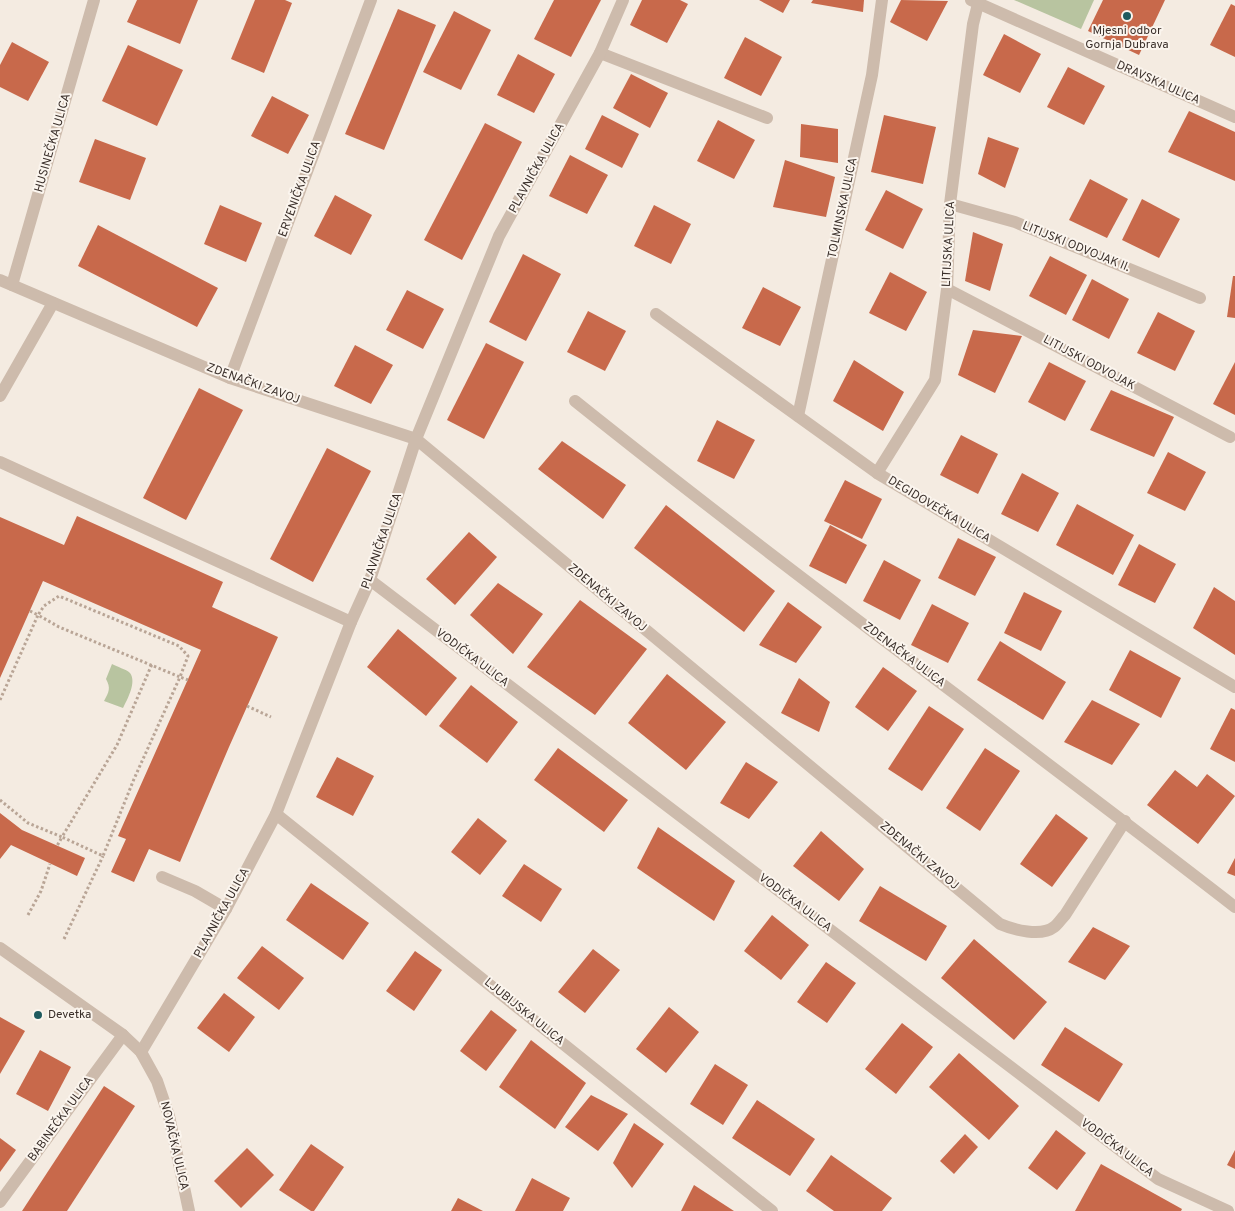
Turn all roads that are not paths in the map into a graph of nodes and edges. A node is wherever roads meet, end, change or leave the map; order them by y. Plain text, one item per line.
1 (94, 0) edge
2 (371, 0) edge
3 (623, 0) edge
4 (882, 0) edge
5 (976, 1) edge
6 (600, 53) junction
7 (1235, 117) edge
8 (767, 118) dead end
9 (950, 204) junction
10 (0, 280) edge
11 (12, 285) junction
12 (947, 289) junction
13 (1200, 298) dead end
14 (53, 303) junction
15 (656, 314) dead end
16 (230, 378) junction
17 (0, 396) edge
18 (575, 401) dead end
19 (798, 416) junction
20 (1230, 437) dead end
21 (416, 439) junction
22 (0, 462) edge
23 (877, 473) junction
24 (370, 580) junction
25 (351, 622) junction
26 (1235, 687) edge
27 (276, 814) junction
28 (1125, 822) junction
29 (162, 877) dead end
30 (1235, 907) edge
31 (226, 909) junction
32 (0, 948) edge
33 (123, 1036) junction
34 (141, 1052) junction
35 (0, 1202) edge
36 (188, 1211) edge
37 (772, 1211) edge
38 (1228, 1211) edge

1 - 11 street, HUSINEČKA ULICA
2 - 16 street, ERVENIČKA ULICA
3 - 6 street, PLAVNIČKA ULICA
4 - 19 street, TOLMINSKA ULICA
5 - 7 street, DRAVSKA ULICA
5 - 9 street, LITIJSKA ULICA
6 - 8 street
6 - 21 street, PLAVNIČKA ULICA
9 - 12 street, LITIJSKA ULICA
9 - 13 street, LITIJSKI ODVOJAK II.
10 - 11 street, ZDENAČKI ZAVOJ
11 - 14 street, ZDENAČKI ZAVOJ
12 - 20 street, LITIJSKI ODVOJAK
12 - 23 street, LITIJSKA ULICA
14 - 16 street, ZDENAČKI ZAVOJ
14 - 17 street
15 - 19 street, DEGIDOVEČKA ULICA
16 - 21 street, ZDENAČKI ZAVOJ
18 - 28 street, ZDENAČKA ULICA
19 - 23 street, DEGIDOVEČKA ULICA
21 - 24 street, PLAVNIČKA ULICA
21 - 28 street, ZDENAČKI ZAVOJ
22 - 25 street
23 - 26 street, DEGIDOVEČKA ULICA
24 - 25 street, PLAVNIČKA ULICA
24 - 38 street, VODIČKA ULICA
25 - 27 street, PLAVNIČKA ULICA
27 - 31 street, PLAVNIČKA ULICA
27 - 37 street, LJUBIJSKA ULICA
28 - 30 street, ZDENAČKA ULICA
29 - 31 street
31 - 34 street, PLAVNIČKA ULICA
32 - 33 street, NOVAČKA ULICA
33 - 34 street, NOVAČKA ULICA
33 - 35 street, BABINEČKA ULICA
34 - 36 street, NOVAČKA ULICA

